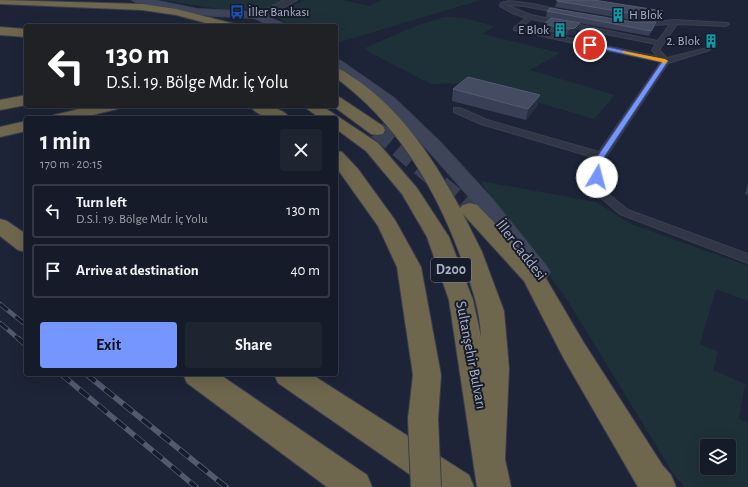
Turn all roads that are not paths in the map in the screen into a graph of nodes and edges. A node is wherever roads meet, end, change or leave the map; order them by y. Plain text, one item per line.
1 (137, 0) edge
2 (292, 0) edge
3 (0, 1) edge
4 (106, 6) junction
5 (574, 14) edge
6 (260, 16) junction
7 (530, 17) junction
8 (147, 20) dead end
9 (675, 22) junction
10 (224, 24) edge
11 (276, 24) edge
12 (632, 24) edge
13 (726, 24) dead end
14 (0, 25) edge
15 (24, 27) edge
16 (0, 31) edge
17 (24, 33) edge
18 (0, 40) edge
19 (24, 43) edge
20 (660, 43) junction
21 (707, 50) dead end
22 (665, 61) junction
23 (338, 65) edge
24 (338, 74) edge
25 (24, 100) edge
26 (338, 101) edge
27 (0, 105) edge
28 (103, 108) edge
29 (117, 108) edge
30 (262, 108) edge
31 (277, 108) edge
32 (314, 108) edge
33 (457, 110) dead end
34 (69, 116) edge
35 (99, 116) edge
36 (278, 116) edge
37 (289, 116) edge
38 (328, 116) edge
39 (338, 123) edge
40 (24, 126) edge
41 (377, 130) tunnel mouth
42 (0, 132) edge
43 (601, 156) junction
44 (338, 158) edge
45 (470, 209) tunnel mouth
46 (0, 226) edge
47 (24, 244) edge
48 (748, 259) edge
49 (200, 376) edge
50 (291, 376) edge
51 (492, 472) edge
52 (655, 482) edge
53 (355, 487) edge
54 (426, 487) edge
55 (457, 487) edge

1 - 6 street
2 - 6 street
3 - 4 highway
4 - 8 highway
4 - 10 highway
5 - 7 lane
6 - 11 street
7 - 20 lane
7 - 22 lane
9 - 12 lane
9 - 13 lane
9 - 20 lane
14 - 15 highway
16 - 17 highway
18 - 19 highway
20 - 22 lane
21 - 22 lane
22 - 43 lane
23 - 52 street, İller Caddesi
24 - 51 highway
25 - 27 highway
26 - 41 highway
28 - 34 highway
29 - 35 highway
30 - 36 highway
31 - 37 highway
32 - 38 highway
33 - 43 lane
39 - 51 highway, Sultanşehir Bulvarı / D200
40 - 42 highway
43 - 48 lane
44 - 54 highway, D200, bridge
45 - 52 highway
46 - 47 highway
49 - 53 highway
50 - 55 highway

